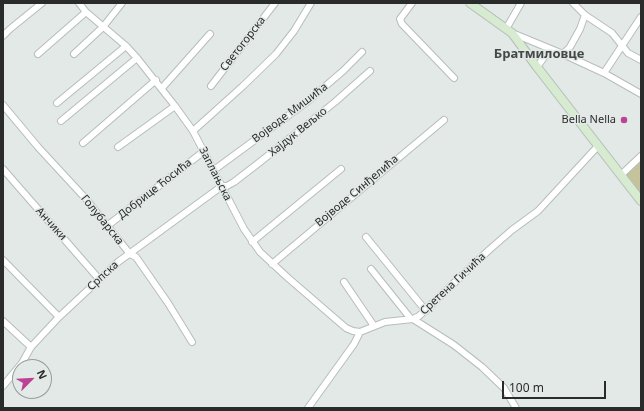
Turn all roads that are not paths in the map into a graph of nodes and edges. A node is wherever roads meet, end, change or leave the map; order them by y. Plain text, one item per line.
1 (42, 3) edge
2 (79, 3) edge
3 (122, 3) edge
4 (275, 3) edge
5 (311, 3) edge
6 (412, 3) edge
7 (470, 3) edge
8 (521, 3) edge
9 (575, 4) edge
10 (86, 12) junction
11 (585, 15) junction
12 (641, 17) edge
13 (103, 27) junction
14 (509, 31) junction
15 (4, 34) edge
16 (210, 34) dead end
17 (126, 46) junction
18 (622, 46) junction
19 (362, 52) dead end
20 (38, 54) dead end
21 (74, 54) dead end
22 (563, 54) junction
23 (137, 58) junction
24 (641, 60) edge
25 (537, 67) junction
26 (370, 71) dead end
27 (604, 73) junction
28 (454, 78) dead end
29 (156, 80) junction
30 (211, 86) dead end
31 (162, 88) junction
32 (641, 94) edge
33 (57, 103) dead end
34 (3, 105) edge
35 (176, 106) junction
36 (444, 120) dead end
37 (62, 121) dead end
38 (193, 131) junction
39 (83, 143) dead end
40 (598, 146) junction
41 (118, 147) dead end
42 (203, 152) junction
43 (641, 156) edge
44 (3, 169) edge
45 (341, 169) dead end
46 (214, 170) junction
47 (621, 175) junction
48 (222, 186) junction
49 (641, 201) edge
50 (107, 226) junction
51 (366, 237) dead end
52 (252, 242) junction
53 (130, 254) junction
54 (3, 260) edge
55 (272, 264) junction
56 (370, 269) dead end
57 (99, 279) junction
58 (344, 282) dead end
59 (426, 311) junction
60 (59, 317) junction
61 (412, 319) junction
62 (3, 321) edge
63 (374, 326) junction
64 (360, 332) junction
65 (192, 342) dead end
66 (31, 347) junction
67 (3, 386) edge
68 (308, 408) edge
69 (516, 408) edge

1 - 15 street
2 - 10 street, Заплањска
3 - 13 street
4 - 30 street, Светогорска
5 - 38 street
6 - 28 street
7 - 14 street
8 - 14 street
9 - 11 street
10 - 13 street, Заплањска
10 - 20 street
11 - 18 street
11 - 22 street
12 - 18 street
13 - 17 street, Заплањска
13 - 21 street
14 - 22 street
14 - 25 street
16 - 31 street
17 - 23 street, Заплањска
17 - 33 street
18 - 24 street
18 - 27 street
19 - 46 street, Војводе Мишића
22 - 25 street
22 - 27 street
23 - 29 street, Заплањска
23 - 37 street
25 - 40 street
26 - 48 street, Хајдук Вељко
27 - 32 street
29 - 31 street, Заплањска
29 - 39 street
31 - 35 street, Заплањска
34 - 50 street, Голубарска
35 - 38 street, Заплањска
35 - 41 street
36 - 55 street, Војводе Синђелића
38 - 42 street, Заплањска
40 - 47 street
40 - 59 street, Сретена Гичића
42 - 46 street, Заплањска
42 - 50 street, Добрице Ћосића
43 - 47 street
44 - 57 street, Анчики
45 - 52 street
46 - 48 street, Заплањска
47 - 49 street
48 - 52 street, Заплањска
48 - 53 street, Српска
50 - 53 street, Голубарска
51 - 59 street
52 - 55 street, Заплањска
53 - 57 street, Српска
53 - 65 street, Голубарска
54 - 60 street
55 - 64 street, Заплањска
56 - 61 street
57 - 60 street, Српска
58 - 63 street
59 - 61 street, Сретена Гичића
60 - 66 street, Српска
61 - 63 street, Сретена Гичића
61 - 69 street
62 - 66 street
63 - 64 street, Сретена Гичића
64 - 68 street
66 - 67 street, Српска

